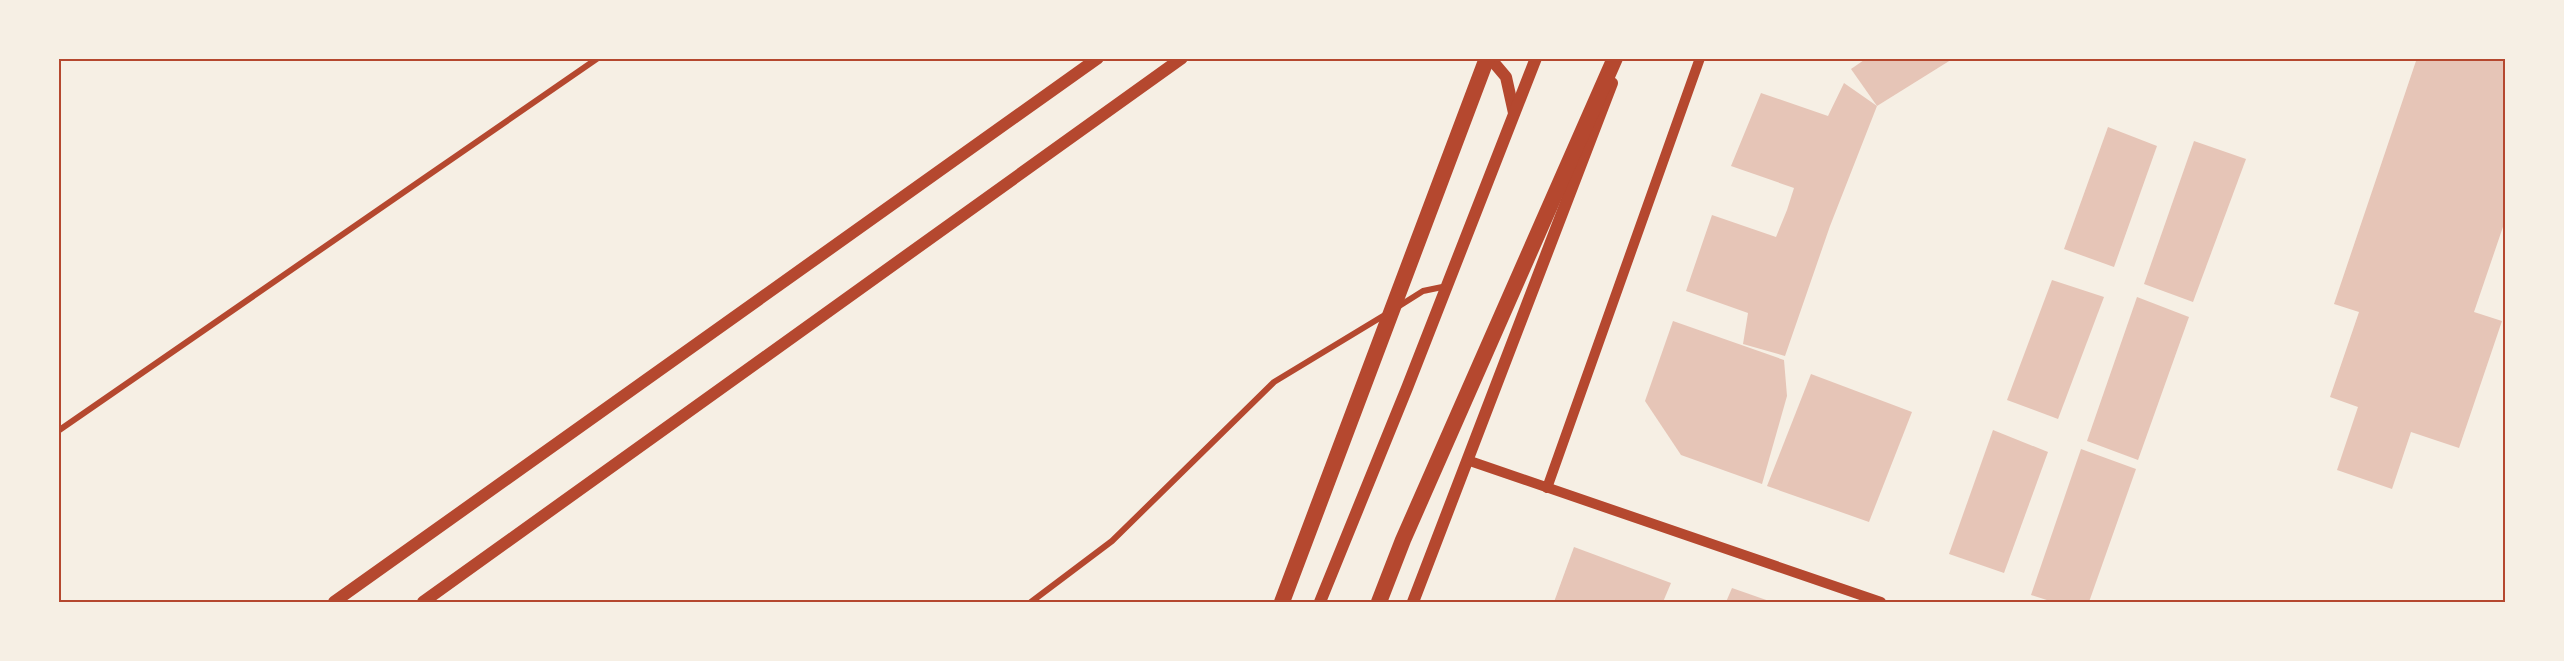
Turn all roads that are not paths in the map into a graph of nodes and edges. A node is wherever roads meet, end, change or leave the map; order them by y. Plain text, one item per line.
1 (598, 58) edge
2 (1098, 58) edge
3 (1182, 58) edge
4 (1488, 58) edge
5 (1536, 58) edge
6 (1615, 58) edge
7 (1622, 58) edge
8 (1700, 58) edge
9 (1514, 113) junction
10 (1447, 286) junction
11 (58, 430) edge
12 (1467, 460) junction
13 (1547, 488) junction
14 (334, 603) edge
15 (423, 603) edge
16 (1031, 603) edge
17 (1282, 603) edge
18 (1320, 603) edge
19 (1379, 603) edge
20 (1413, 603) edge
21 (1881, 603) edge

1 - 11 street
2 - 14 main road
3 - 15 main road
4 - 9 main road
4 - 17 highway
5 - 9 main road
6 - 19 highway
7 - 12 main road
8 - 13 street
9 - 10 main road
10 - 16 street
10 - 18 main road
12 - 13 street
12 - 20 main road
13 - 21 street

